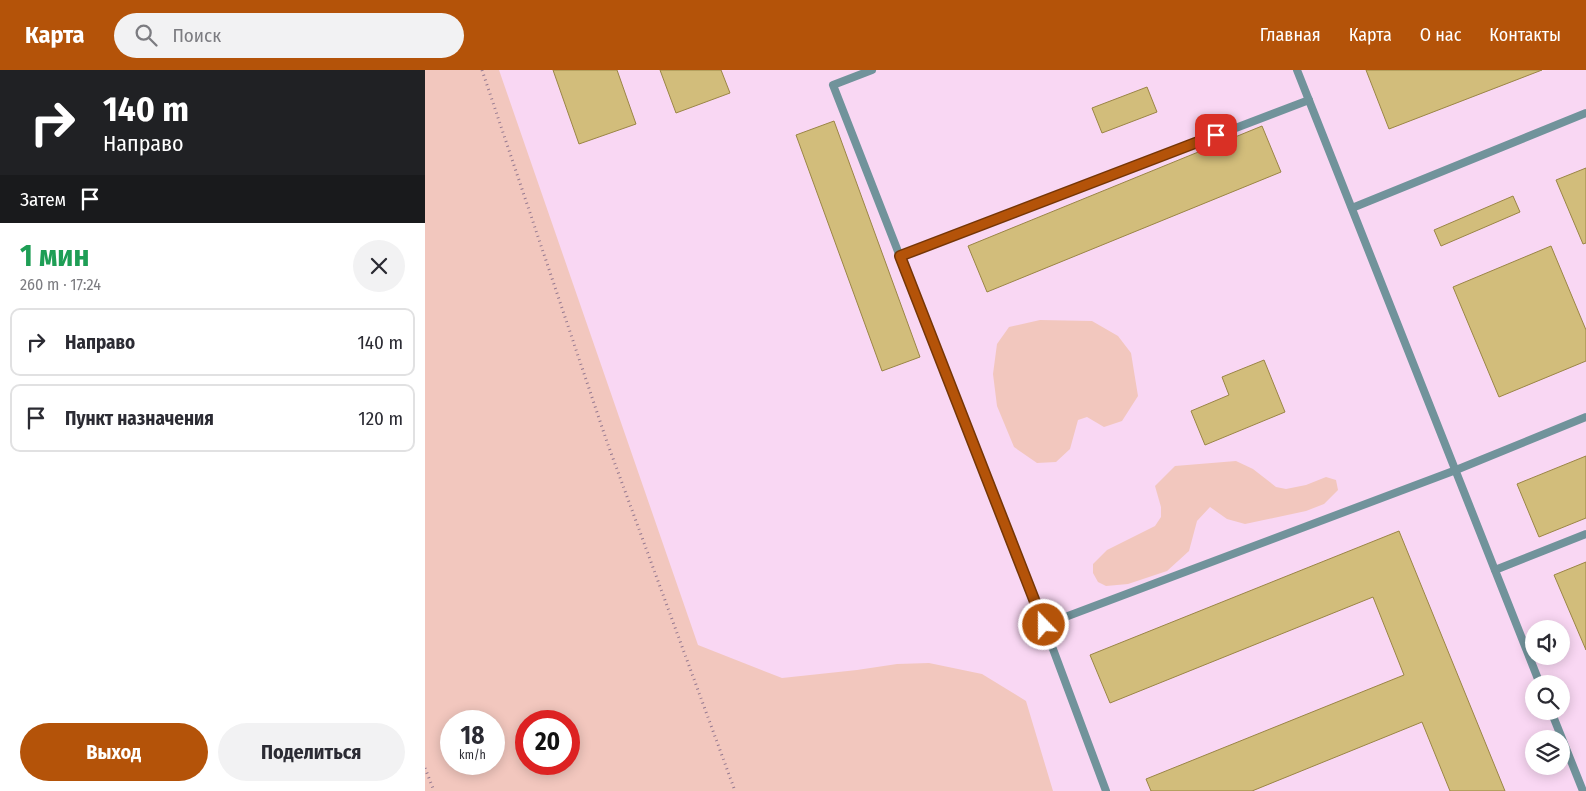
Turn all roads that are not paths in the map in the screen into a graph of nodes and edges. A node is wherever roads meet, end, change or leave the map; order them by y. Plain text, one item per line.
1 (872, 70) edge
2 (1297, 70) edge
3 (1309, 100) junction
4 (1586, 113) edge
5 (1352, 208) junction
6 (900, 256) junction
7 (1586, 418) edge
8 (1456, 470) junction
9 (1586, 534) edge
10 (1495, 570) junction
11 (1044, 625) junction
12 (1536, 675) edge
13 (1555, 720) edge
14 (1106, 791) edge
15 (1583, 791) edge

1 - 6 lane
2 - 3 lane
3 - 5 lane
3 - 6 lane
4 - 5 lane
5 - 8 lane
6 - 11 lane
7 - 8 lane
8 - 10 lane
8 - 11 lane
9 - 10 lane
10 - 12 lane
11 - 14 lane
13 - 15 lane

